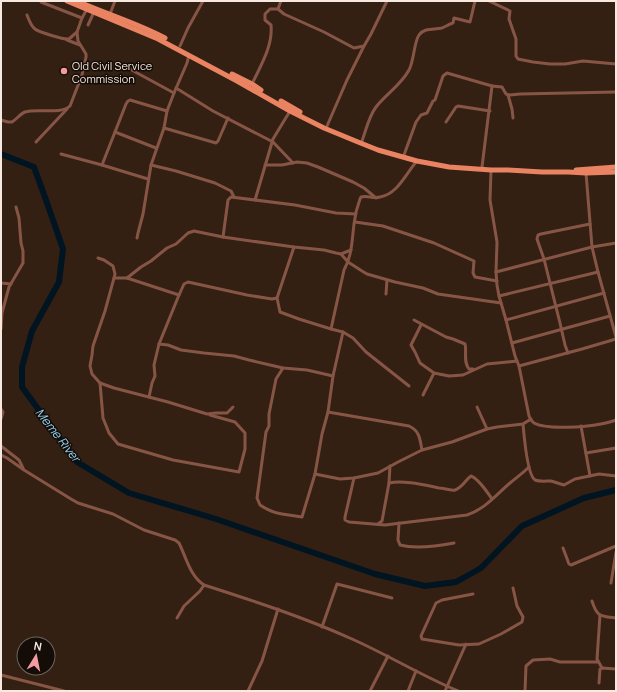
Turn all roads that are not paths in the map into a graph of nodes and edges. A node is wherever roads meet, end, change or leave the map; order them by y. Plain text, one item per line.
1 (40, 1) edge
2 (67, 1) edge
3 (77, 1) edge
4 (115, 1) edge
5 (202, 1) edge
6 (281, 1) edge
7 (387, 1) edge
8 (475, 1) edge
9 (489, 1) edge
10 (85, 5) edge
11 (278, 9) junction
12 (94, 12) junction
13 (110, 14) junction
14 (27, 16) dead end
15 (82, 18) junction
16 (88, 26) dead end
17 (77, 32) junction
18 (67, 40) junction
19 (80, 46) junction
20 (180, 46) junction
21 (364, 46) junction
22 (189, 55) junction
23 (616, 64) edge
24 (128, 68) dead end
25 (252, 84) junction
26 (492, 86) junction
27 (176, 88) junction
28 (616, 92) edge
29 (174, 93) junction
30 (508, 95) junction
31 (67, 109) junction
32 (290, 110) junction
33 (167, 111) junction
34 (490, 111) junction
35 (228, 118) junction
36 (513, 118) dead end
37 (1, 120) edge
38 (446, 122) dead end
39 (327, 126) junction
40 (164, 128) junction
41 (115, 132) junction
42 (362, 141) junction
43 (36, 142) dead end
44 (273, 142) junction
45 (156, 148) junction
46 (61, 154) dead end
47 (404, 155) junction
48 (417, 161) junction
49 (293, 163) junction
50 (151, 164) junction
51 (102, 165) junction
52 (265, 165) junction
53 (482, 167) junction
54 (616, 167) edge
55 (491, 170) junction
56 (585, 171) junction
57 (616, 172) edge
58 (148, 179) junction
59 (234, 197) junction
60 (376, 198) junction
61 (254, 200) junction
62 (16, 207) dead end
63 (356, 214) junction
64 (354, 222) junction
65 (590, 224) junction
66 (222, 237) junction
67 (137, 238) dead end
68 (616, 243) edge
69 (294, 247) junction
70 (592, 247) junction
71 (351, 250) junction
72 (340, 254) junction
73 (98, 258) dead end
74 (544, 259) junction
75 (348, 262) junction
76 (496, 272) junction
77 (598, 272) junction
78 (114, 278) junction
79 (127, 278) junction
80 (387, 280) junction
81 (497, 281) junction
82 (1, 283) edge
83 (11, 284) junction
84 (550, 284) junction
85 (604, 293) junction
86 (386, 294) dead end
87 (179, 295) junction
88 (499, 296) junction
89 (277, 298) junction
90 (501, 303) junction
91 (556, 307) junction
92 (610, 316) junction
93 (414, 320) dead end
94 (506, 320) junction
95 (421, 325) junction
96 (1, 329) edge
97 (331, 329) junction
98 (562, 330) junction
99 (342, 332) junction
100 (616, 338) edge
101 (512, 343) junction
102 (159, 344) junction
103 (568, 353) junction
104 (517, 361) junction
105 (519, 366) junction
106 (283, 368) junction
107 (475, 369) junction
108 (434, 373) junction
109 (333, 376) junction
110 (100, 383) junction
111 (409, 386) dead end
112 (423, 395) dead end
113 (148, 397) junction
114 (233, 407) dead end
115 (477, 407) dead end
116 (1, 409) edge
117 (328, 412) junction
118 (207, 414) junction
119 (1, 419) edge
120 (531, 419) junction
121 (616, 420) edge
122 (523, 424) junction
123 (581, 426) junction
124 (487, 430) junction
125 (1, 446) edge
126 (616, 448) edge
127 (422, 450) junction
128 (586, 452) junction
129 (1, 455) edge
130 (390, 466) junction
131 (529, 467) junction
132 (24, 470) junction
133 (315, 474) junction
134 (590, 476) junction
135 (616, 476) edge
136 (354, 478) junction
137 (389, 483) junction
138 (492, 499) junction
139 (382, 521) junction
140 (399, 523) junction
141 (378, 524) junction
142 (385, 524) junction
143 (454, 543) dead end
144 (616, 546) edge
145 (563, 548) dead end
146 (616, 552) edge
147 (611, 583) dead end
148 (204, 585) junction
149 (513, 588) dead end
150 (473, 594) dead end
151 (392, 598) dead end
152 (592, 601) dead end
153 (278, 609) junction
154 (600, 615) junction
155 (177, 618) dead end
156 (616, 618) edge
157 (322, 626) junction
158 (466, 644) junction
159 (388, 656) junction
160 (598, 662) junction
161 (602, 668) junction
162 (616, 669) edge
163 (416, 671) junction
164 (1, 675) edge
165 (599, 683) dead end
166 (447, 686) junction
167 (64, 691) edge
168 (248, 691) edge
169 (370, 691) edge
170 (408, 691) edge
171 (445, 691) edge
172 (458, 691) edge
173 (525, 691) edge

1 - 15 street
2 - 10 main road
3 - 10 main road
4 - 13 street
5 - 20 street
6 - 11 street
7 - 21 street
8 - 42 street
9 - 23 street
10 - 12 main road
10 - 13 main road
10 - 15 street
11 - 21 street
11 - 25 street
12 - 16 street
12 - 22 main road
13 - 20 main road
14 - 18 street
15 - 17 street
17 - 18 street
17 - 19 street
18 - 19 street
19 - 31 street
20 - 25 main road
21 - 39 street
22 - 27 street
22 - 32 main road
24 - 29 street
25 - 39 main road
26 - 30 street
26 - 34 street
26 - 47 street
27 - 29 street
27 - 35 street
28 - 30 street
29 - 33 street
30 - 36 street
31 - 37 street
31 - 43 street
32 - 44 street
32 - 48 main road
33 - 40 street
33 - 41 street
34 - 38 street
34 - 53 street
35 - 40 street
35 - 44 street
39 - 42 main road
40 - 45 street
41 - 45 street
41 - 51 street
42 - 47 main road
44 - 49 street
44 - 52 street
45 - 50 street
46 - 51 street
47 - 53 main road
48 - 55 main road
48 - 60 street
49 - 52 street
49 - 60 street
50 - 58 street
50 - 59 street
51 - 58 street
52 - 61 street
53 - 56 main road
54 - 56 main road
55 - 56 main road
55 - 76 street
56 - 57 main road
56 - 65 street
58 - 67 street
59 - 61 street
59 - 66 street
60 - 63 street
61 - 63 street
62 - 83 street
63 - 64 street
64 - 71 street
64 - 81 street
65 - 70 street
65 - 74 street
66 - 69 street
66 - 79 street
68 - 70 street
69 - 72 street
69 - 89 street
70 - 74 street
70 - 77 street
71 - 72 street
71 - 75 street
72 - 75 street
73 - 78 street
74 - 76 street
74 - 84 street
75 - 80 street
75 - 97 street
76 - 81 street
77 - 84 street
77 - 85 street
78 - 79 street
78 - 110 street
79 - 87 street
80 - 86 street
80 - 90 street
81 - 88 street
82 - 83 street
83 - 96 street
84 - 88 street
84 - 91 street
85 - 91 street
85 - 92 street
87 - 89 street
87 - 102 street
88 - 90 street
89 - 97 street
90 - 94 street
91 - 94 street
91 - 98 street
92 - 98 street
92 - 100 street
93 - 95 street
94 - 101 street
95 - 107 street
95 - 108 street
97 - 99 street
98 - 101 street
98 - 103 street
99 - 109 street
99 - 111 street
100 - 103 street
101 - 104 street
102 - 106 street
102 - 113 street
103 - 105 street
104 - 105 street
104 - 107 street
105 - 120 street
106 - 109 street
106 - 133 street
107 - 108 street
108 - 112 street
109 - 117 street
110 - 113 street
110 - 118 street
113 - 118 street
114 - 118 street
115 - 124 street
116 - 119 street
117 - 127 street
117 - 133 street
120 - 122 street
120 - 123 street
121 - 123 street
122 - 124 street
122 - 131 street
123 - 128 street
124 - 127 street
125 - 132 street
126 - 128 street
127 - 130 street
128 - 134 street
129 - 132 street
130 - 136 street
130 - 137 street
131 - 134 street
131 - 138 street
132 - 148 street
133 - 136 street
134 - 135 street
136 - 141 street
137 - 138 street
137 - 139 street
138 - 140 street
139 - 141 street
139 - 142 street
140 - 142 street
140 - 143 street
141 - 142 street
144 - 145 street
146 - 147 street
148 - 153 street
148 - 155 street
149 - 158 street
150 - 158 street
151 - 157 street
152 - 154 street
153 - 157 street
153 - 168 street
154 - 156 street
154 - 160 street
157 - 159 street
158 - 166 street
159 - 163 street
159 - 169 street
160 - 161 street
160 - 173 street
161 - 162 street
161 - 165 street
163 - 166 street
163 - 170 street
164 - 167 street
166 - 171 street
166 - 172 street

